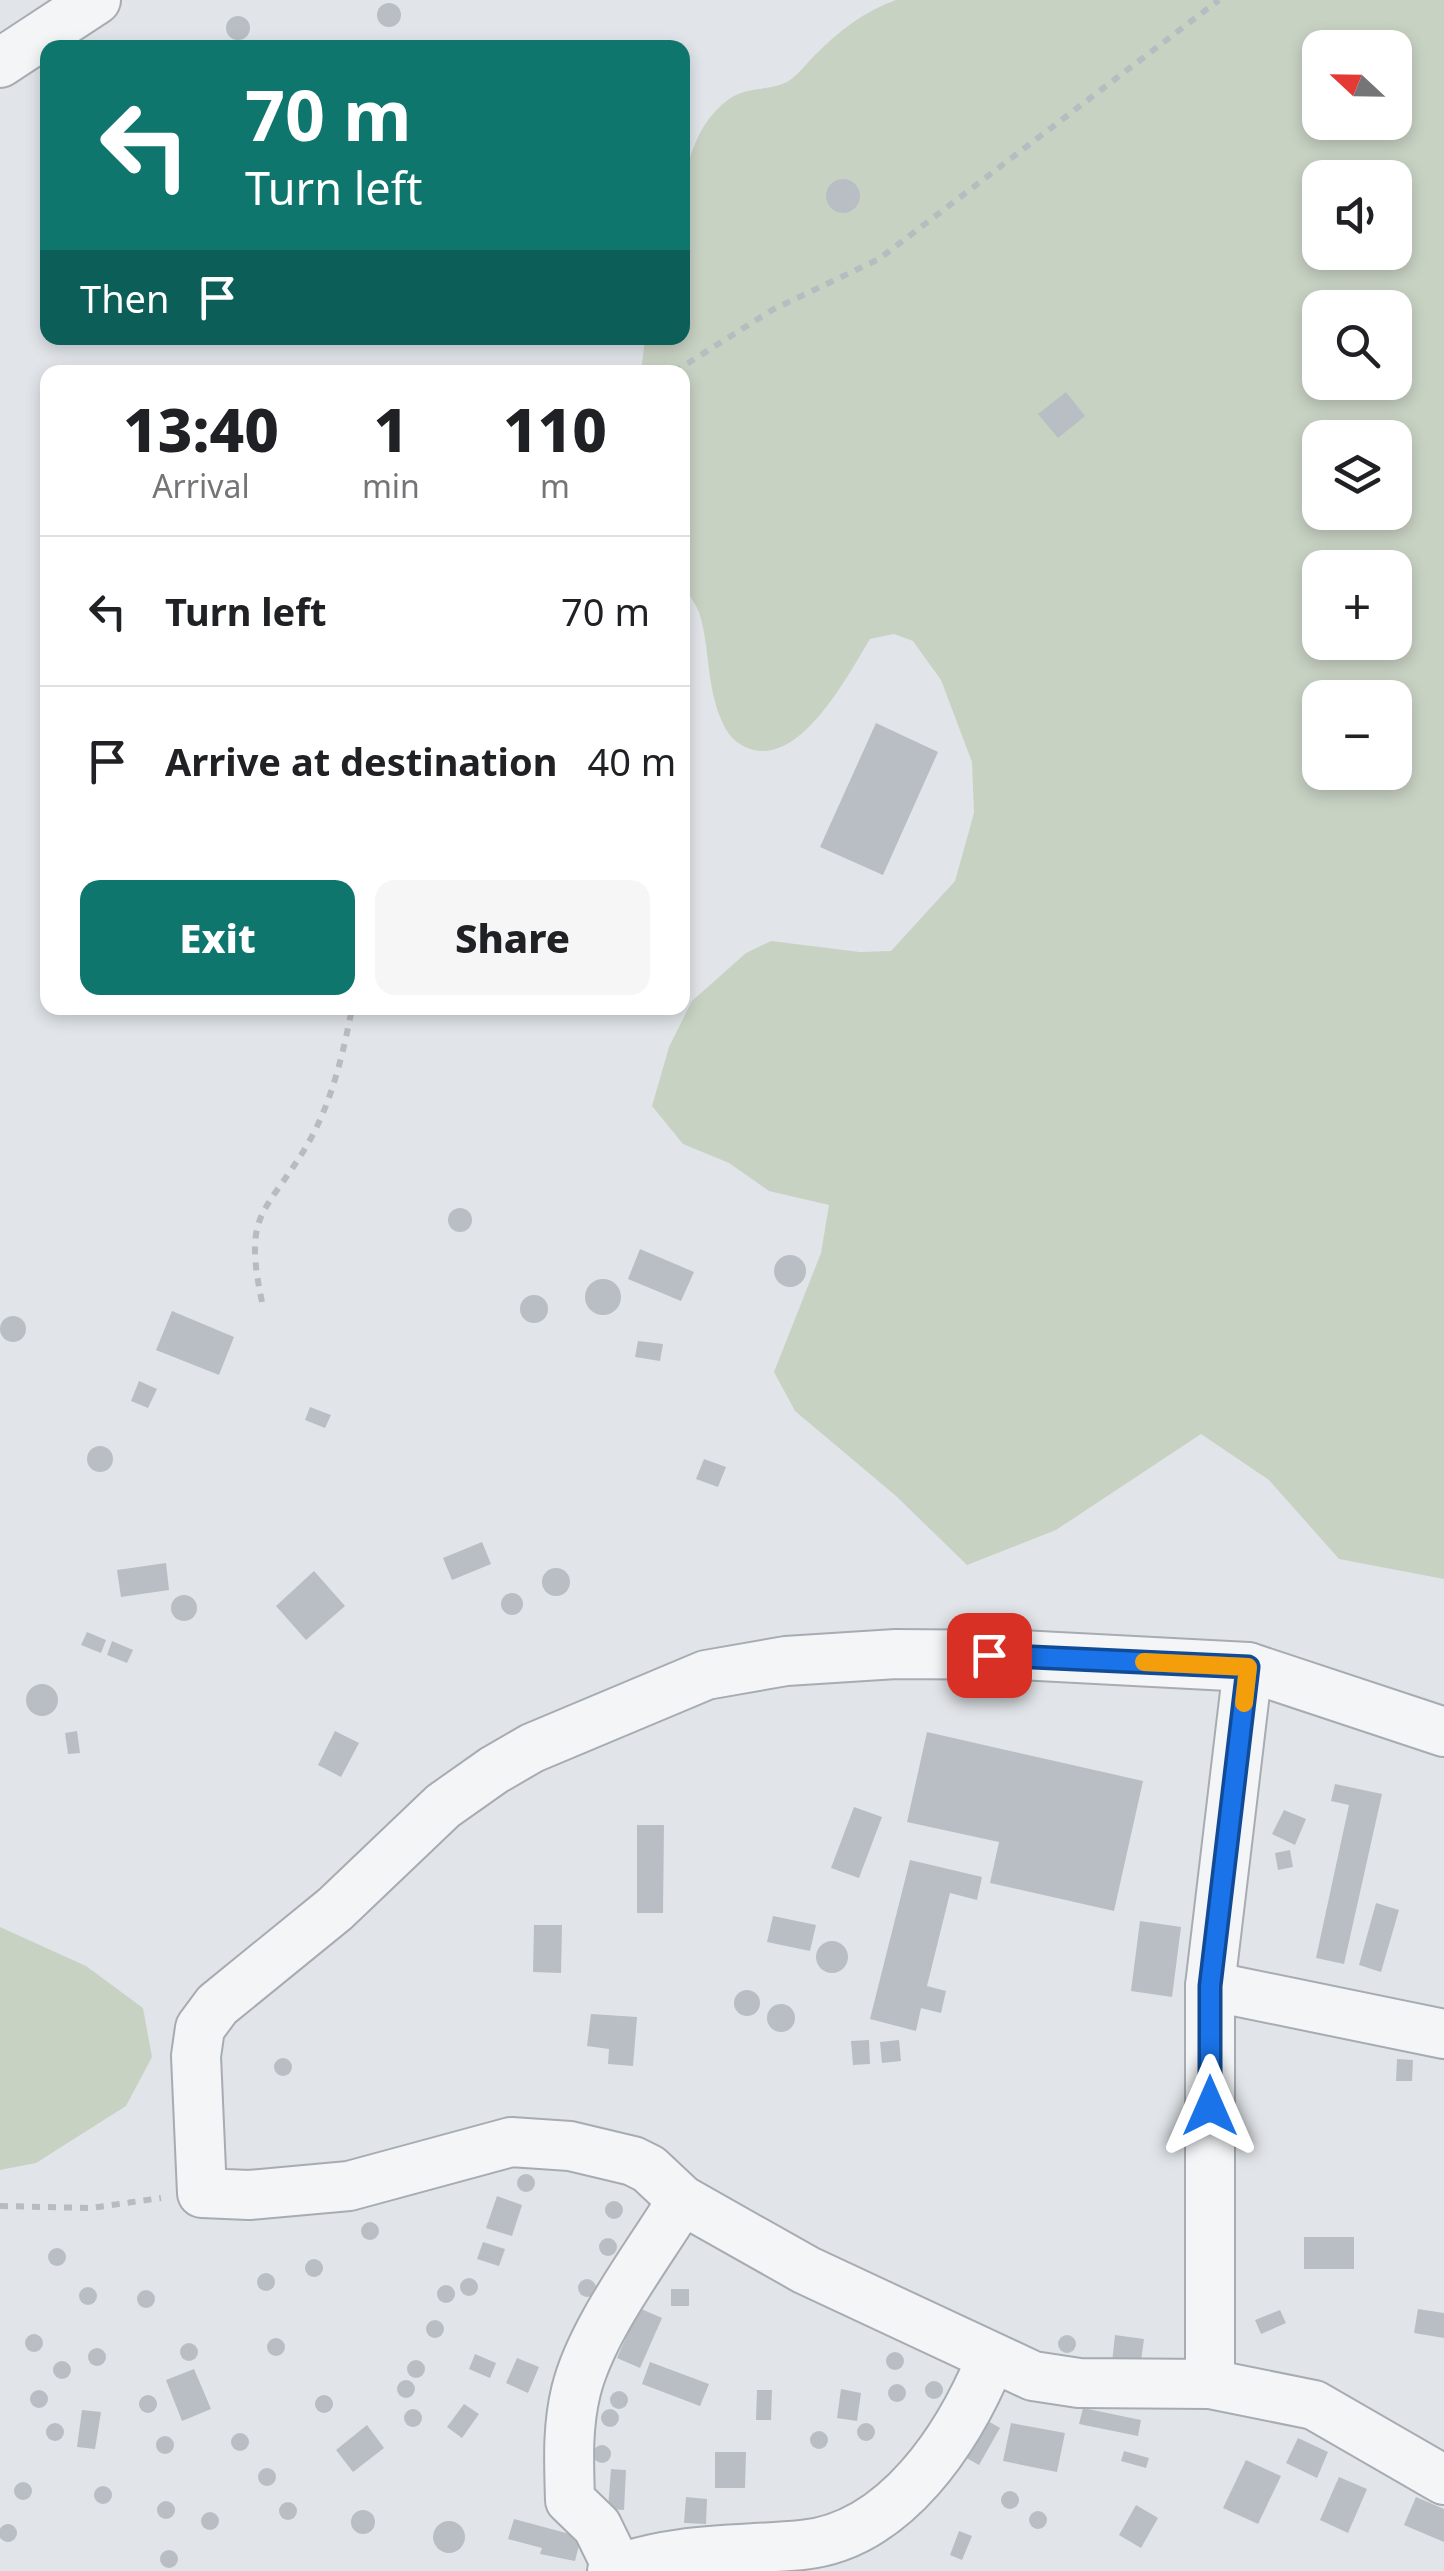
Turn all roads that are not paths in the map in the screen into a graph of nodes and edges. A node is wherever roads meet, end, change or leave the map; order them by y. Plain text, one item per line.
1 (96, 0) edge
2 (0, 63) edge
3 (1248, 1667) junction
4 (1444, 1732) edge
5 (1210, 1986) junction
6 (1444, 2034) edge
7 (682, 2200) junction
8 (992, 2359) junction
9 (1210, 2384) junction
10 (1444, 2480) edge
11 (615, 2570) edge

1 - 2 street
3 - 4 street
3 - 5 street
3 - 7 street
5 - 6 street
5 - 9 street
7 - 8 street
7 - 11 street
8 - 9 street
8 - 11 street
9 - 10 street

